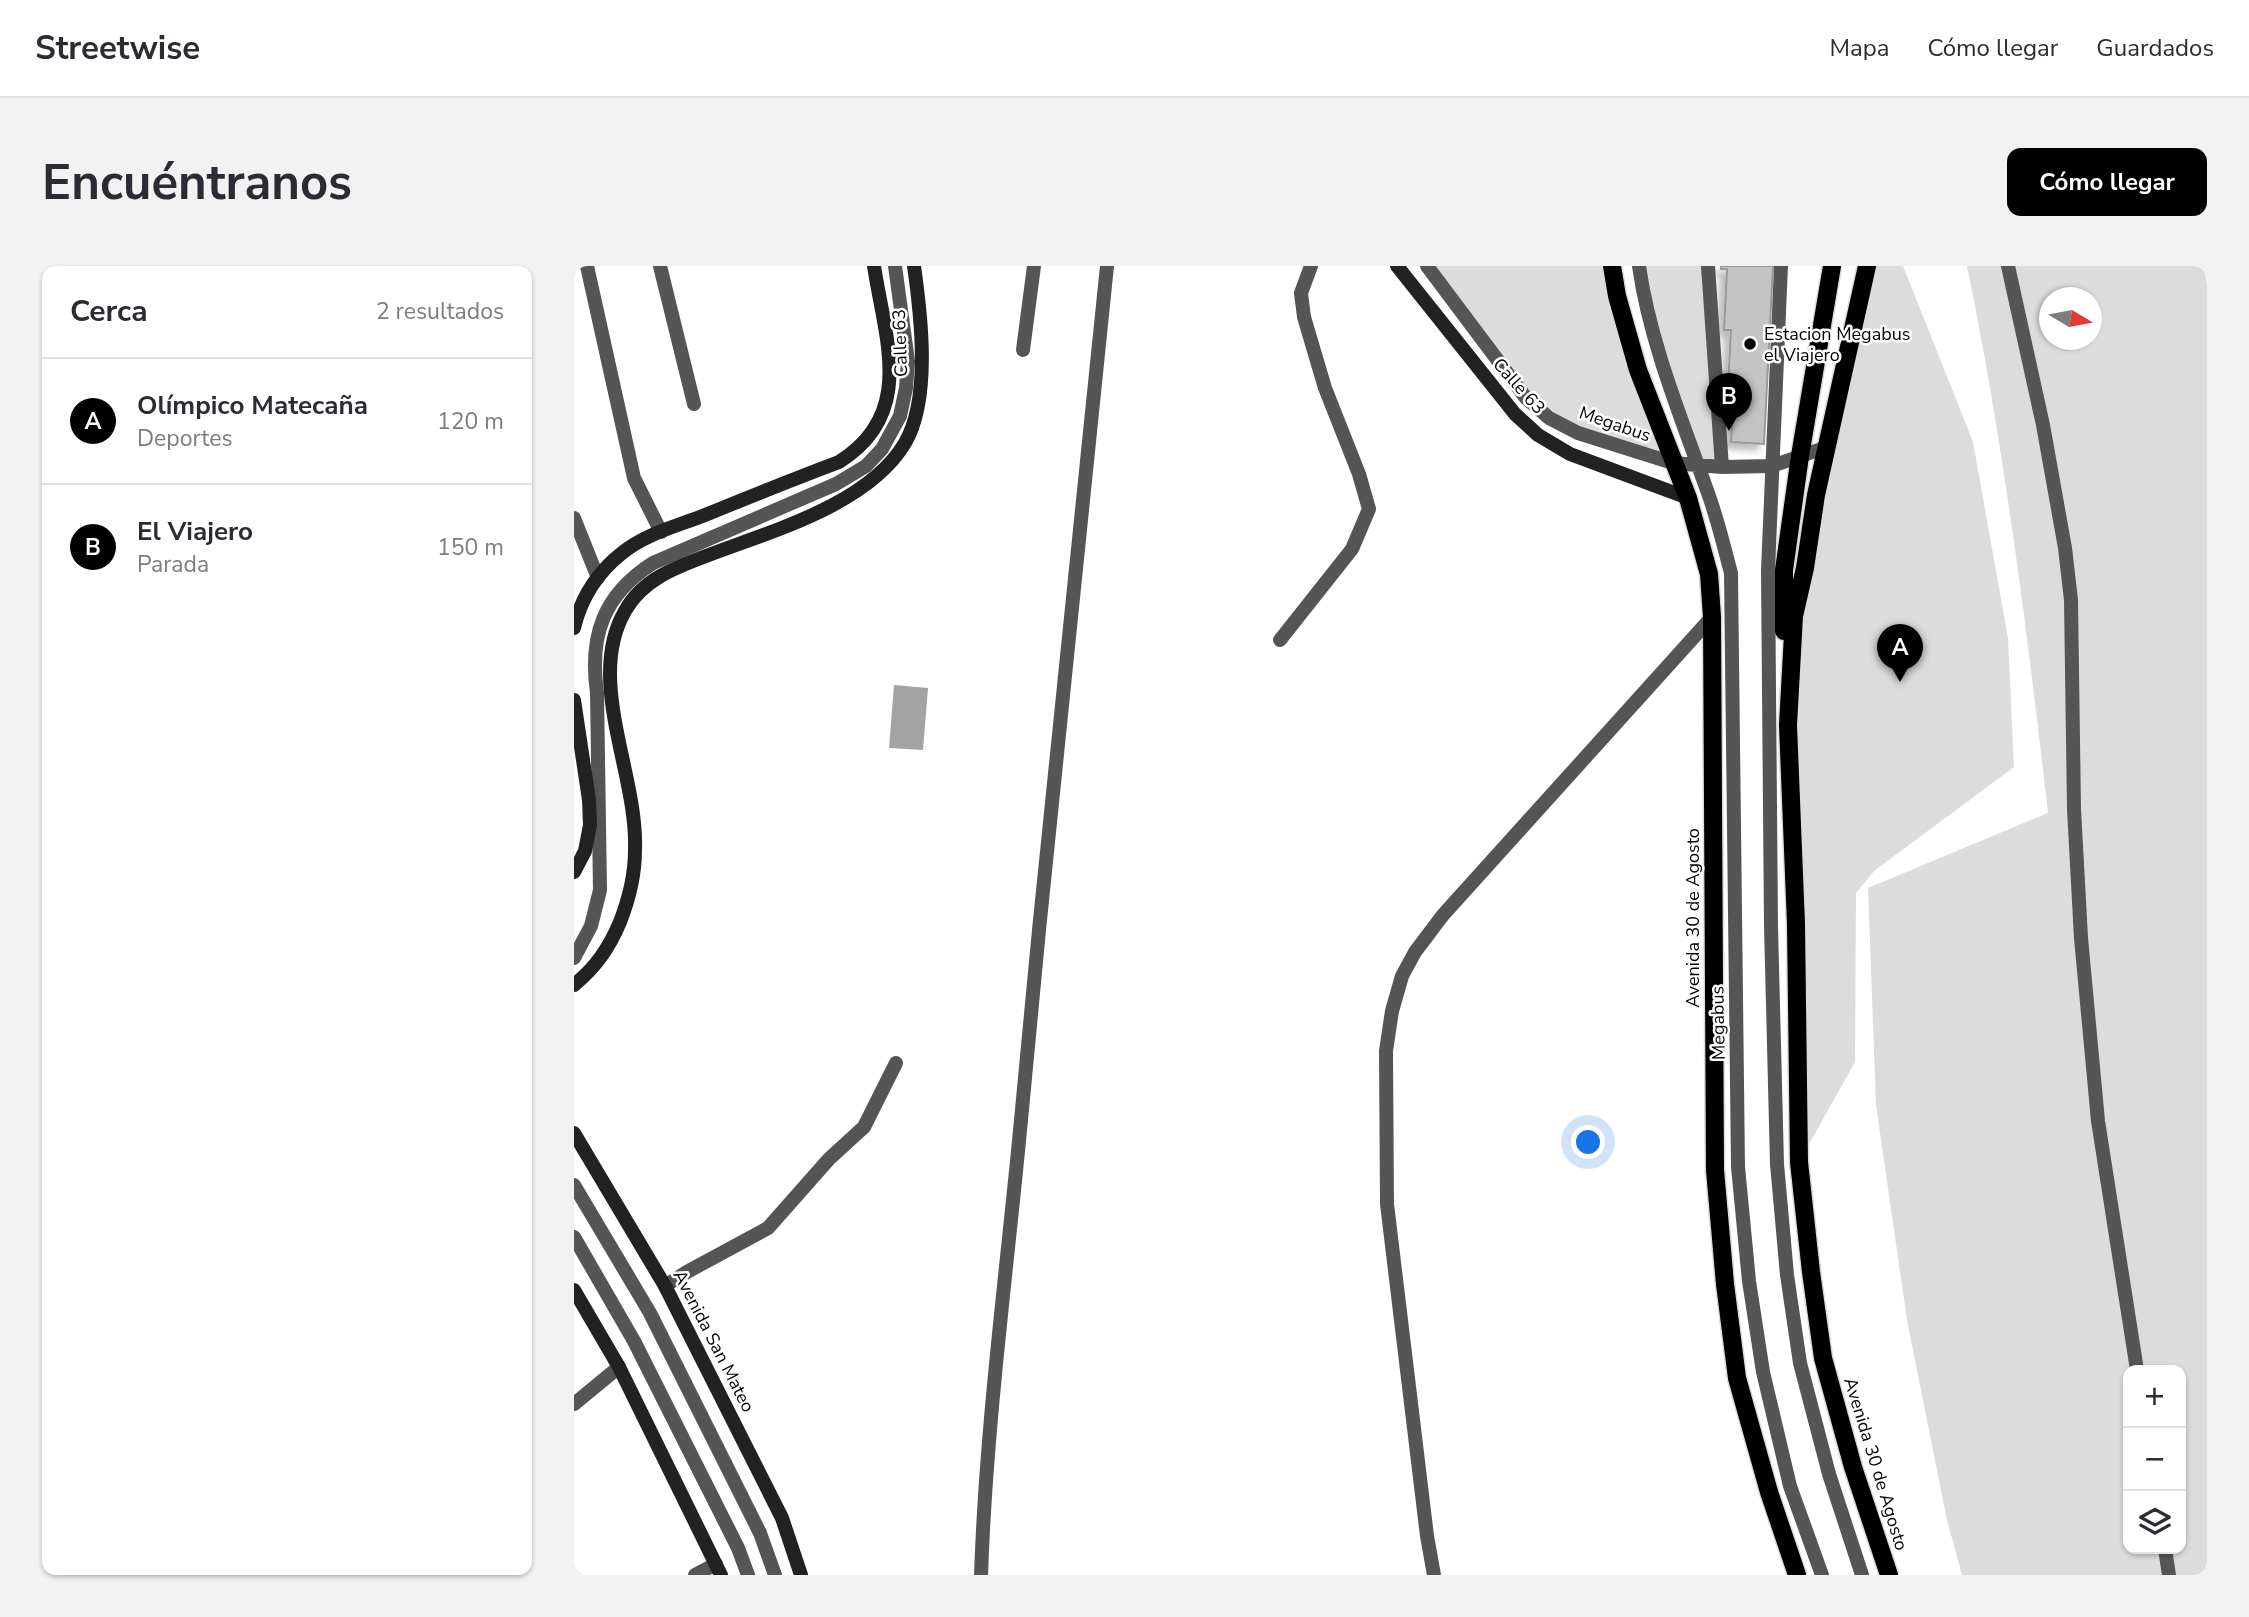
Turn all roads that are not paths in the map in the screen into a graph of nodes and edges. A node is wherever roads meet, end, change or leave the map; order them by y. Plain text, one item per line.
1 (587, 266) edge
2 (660, 266) edge
3 (874, 266) edge
4 (895, 266) edge
5 (914, 266) edge
6 (1034, 266) edge
7 (1107, 266) edge
8 (1311, 266) edge
9 (1397, 266) edge
10 (1427, 266) edge
11 (1612, 266) edge
12 (1639, 266) edge
13 (1708, 266) edge
14 (1781, 266) edge
15 (1832, 266) edge
16 (1867, 266) edge
17 (2008, 266) edge
18 (1023, 350) dead end
19 (694, 404) dead end
20 (1827, 447) junction
21 (1800, 456) junction
22 (1673, 463) junction
23 (1697, 466) junction
24 (1772, 466) junction
25 (1722, 467) junction
26 (1688, 498) junction
27 (574, 518) edge
28 (661, 532) junction
29 (597, 578) junction
30 (1712, 617) junction
31 (574, 628) edge
32 (1280, 640) dead end
33 (574, 701) edge
34 (1788, 725) junction
35 (574, 872) edge
36 (574, 958) edge
37 (574, 985) edge
38 (896, 1063) dead end
39 (574, 1133) edge
40 (574, 1185) edge
41 (574, 1237) edge
42 (665, 1286) junction
43 (574, 1290) edge
44 (2136, 1365) edge
45 (620, 1367) junction
46 (574, 1404) edge
47 (2166, 1554) edge
48 (719, 1570) edge
49 (695, 1575) edge
50 (748, 1575) edge
51 (775, 1575) edge
52 (801, 1575) edge
53 (981, 1575) edge
54 (1434, 1575) edge
55 (1797, 1575) edge
56 (1822, 1575) edge
57 (1862, 1575) edge
58 (1889, 1575) edge
59 (2169, 1575) edge

1 - 28 street
2 - 19 street
3 - 28 street
4 - 36 street
5 - 37 street, Calle 63
6 - 18 street
7 - 53 street
8 - 32 street
9 - 26 street, Calle 63
10 - 22 street, Megabus
11 - 22 main road, Avenida 30 de Agosto
12 - 23 street, Megabus
13 - 25 street
14 - 24 street
15 - 21 main road
16 - 20 main road, Avenida 30 de Agosto
17 - 44 street
20 - 21 street, Megabus
20 - 34 main road, Avenida 30 de Agosto
21 - 24 street, Megabus
21 - 34 main road
22 - 23 street, Megabus
22 - 26 main road, Avenida 30 de Agosto
23 - 25 street, Megabus
23 - 56 street, Megabus
24 - 25 street, Megabus
24 - 57 street
26 - 30 main road, Avenida 30 de Agosto
27 - 29 street
28 - 29 street
29 - 31 street
30 - 54 street
30 - 55 main road, Avenida 30 de Agosto
33 - 35 street
34 - 58 main road, Avenida 30 de Agosto
38 - 42 street
39 - 42 street, Avenida San Mateo
40 - 51 street
41 - 50 street
42 - 52 street, Avenida San Mateo
43 - 45 street
45 - 46 street
45 - 48 street
47 - 59 street
48 - 49 street

